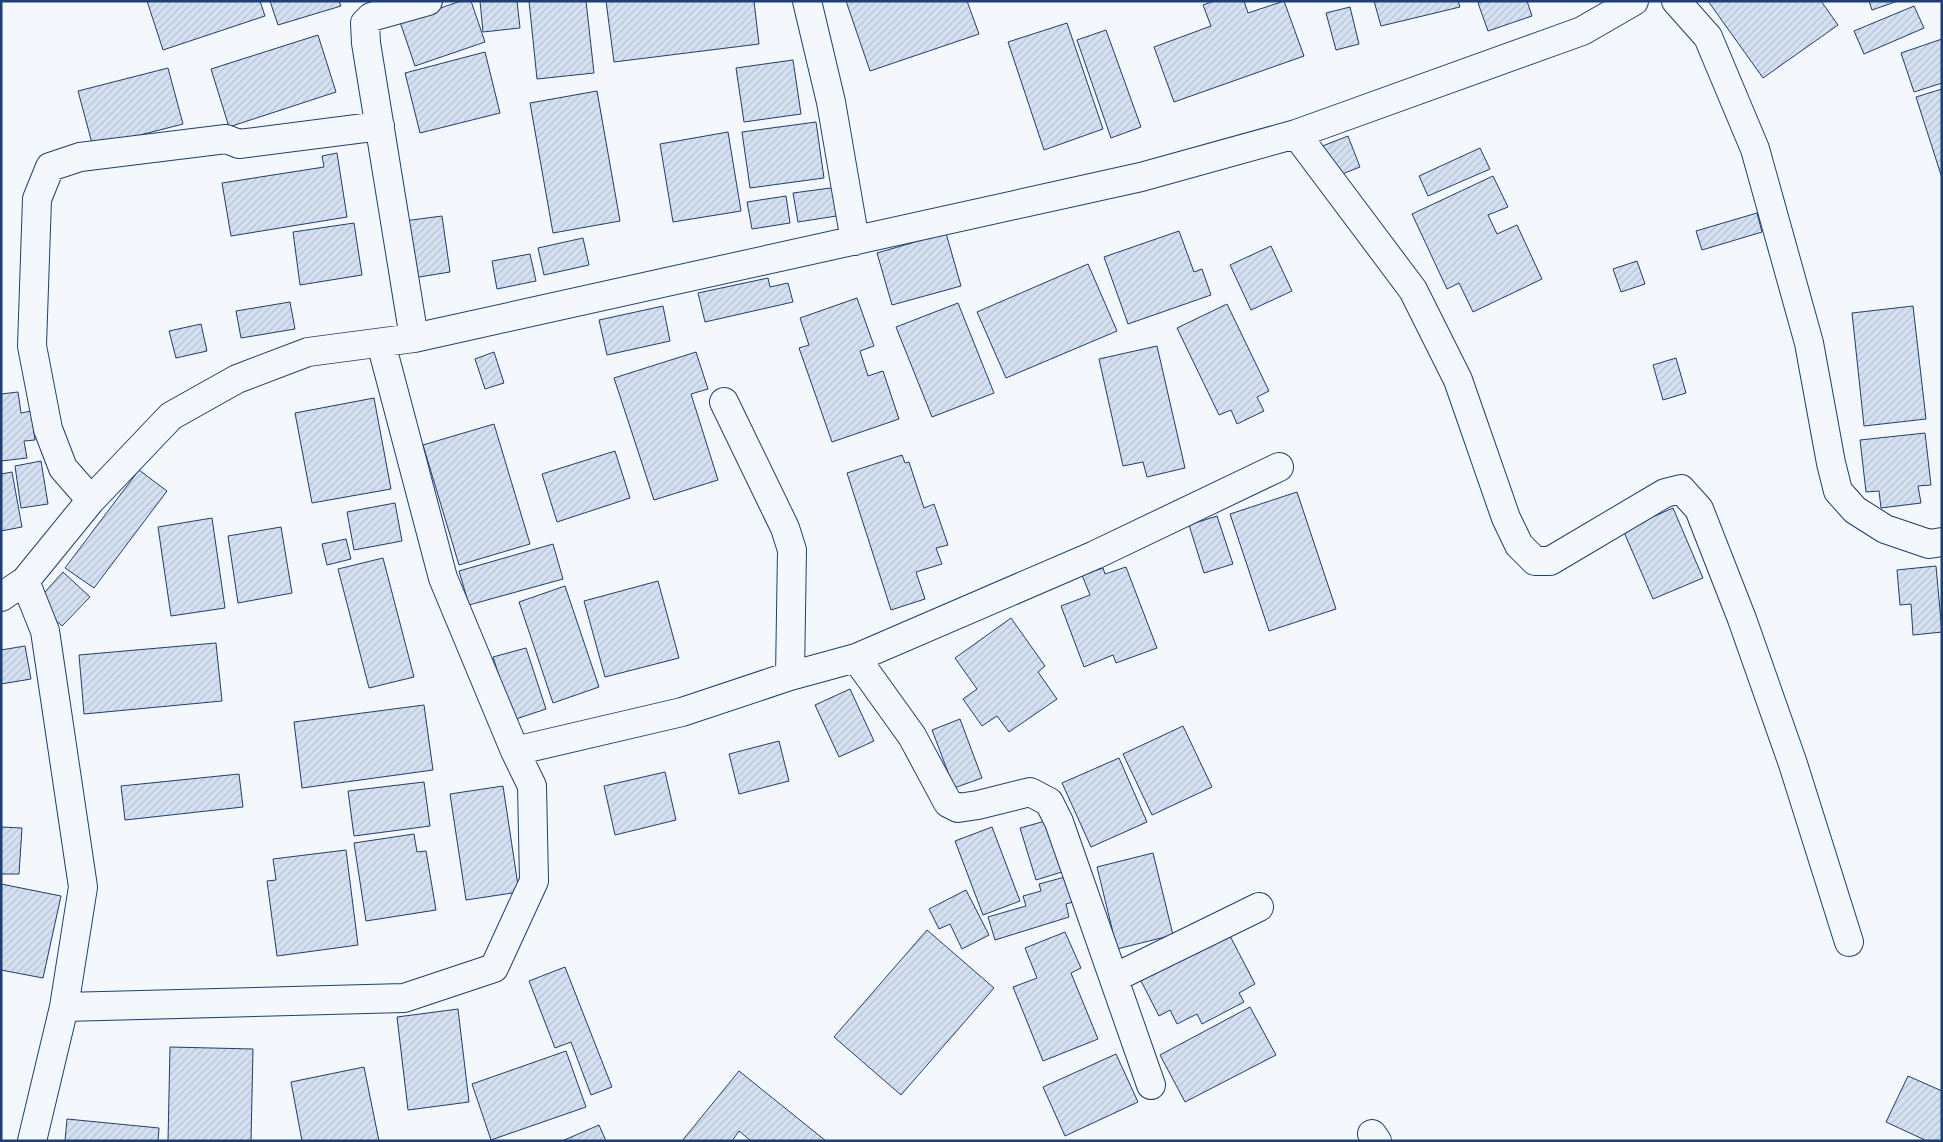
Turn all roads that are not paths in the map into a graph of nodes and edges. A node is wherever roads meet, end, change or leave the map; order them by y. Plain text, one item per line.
1 (428, 1) edge
2 (807, 1) edge
3 (1634, 1) edge
4 (1676, 1) edge
5 (380, 126) junction
6 (1296, 134) junction
7 (855, 241) junction
8 (414, 338) junction
9 (381, 343) junction
10 (724, 402) dead end
11 (1279, 467) dead end
12 (91, 500) junction
13 (1942, 542) edge
14 (25, 581) junction
15 (1, 597) edge
16 (856, 658) junction
17 (790, 676) junction
18 (515, 751) junction
19 (1259, 907) dead end
20 (1849, 942) dead end
21 (1114, 978) junction
22 (64, 1007) junction
23 (1151, 1085) dead end
24 (32, 1141) edge

1 - 5 street
2 - 7 street
3 - 6 street
4 - 13 street
5 - 8 street
5 - 12 street
6 - 7 street
6 - 20 street
7 - 8 street
8 - 9 street
9 - 12 street
9 - 18 street
10 - 17 street
11 - 16 street
12 - 14 street
14 - 15 street
14 - 22 street
16 - 17 street
16 - 21 street
17 - 18 street
18 - 22 street
19 - 21 street
21 - 23 street
22 - 24 street

